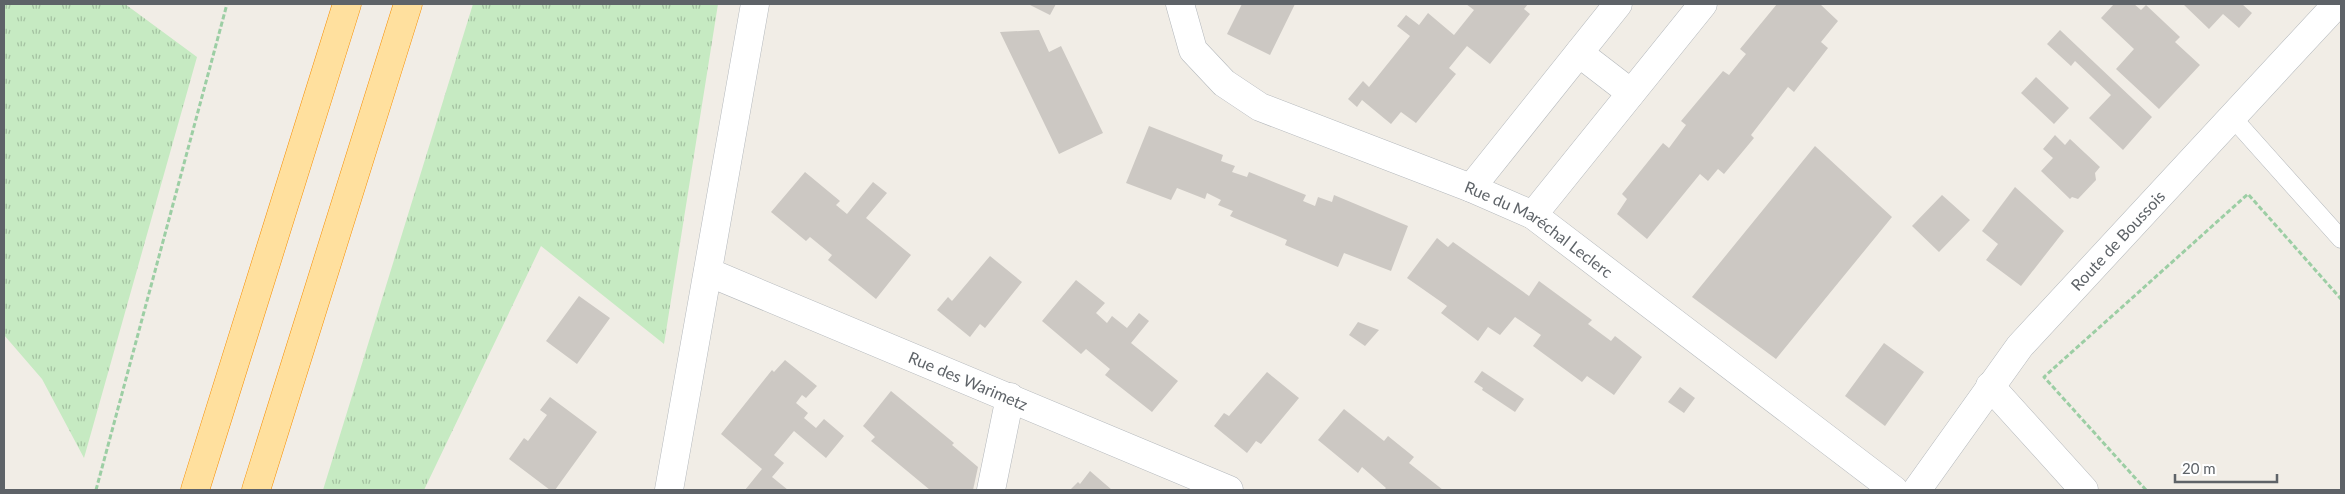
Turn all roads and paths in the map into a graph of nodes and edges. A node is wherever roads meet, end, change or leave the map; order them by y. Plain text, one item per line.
1 (227, 4) edge
2 (347, 4) edge
3 (408, 4) edge
4 (755, 4) edge
5 (1180, 4) edge
6 (1618, 4) edge
7 (1703, 4) edge
8 (2337, 4) edge
9 (1579, 53) junction
10 (1631, 93) junction
11 (2232, 116) junction
12 (1471, 188) junction
13 (1533, 215) junction
14 (2341, 239) edge
15 (708, 272) junction
16 (2341, 299) edge
17 (1990, 386) junction
18 (1010, 397) junction
19 (96, 490) edge
20 (195, 490) edge
21 (256, 490) edge
22 (669, 490) edge
23 (991, 490) edge
24 (1229, 490) edge
25 (1894, 490) edge
26 (1917, 490) edge
27 (2084, 490) edge
28 (2146, 490) edge

1 - 19 path
2 - 20 highway
3 - 21 highway
4 - 15 street
5 - 12 street, Rue du Maréchal Leclerc
6 - 9 street
7 - 10 street
8 - 11 street, Route de Boussois
9 - 10 street
9 - 12 street
10 - 13 street
11 - 14 lane
11 - 17 street, Route de Boussois
12 - 13 street, Rue du Maréchal Leclerc
13 - 25 street, Rue du Maréchal Leclerc
15 - 18 street, Rue des Warimetz
15 - 22 street
16 - 28 path
17 - 26 street, Route de Boussois
17 - 27 street
18 - 23 street
18 - 24 street, Rue des Warimetz

